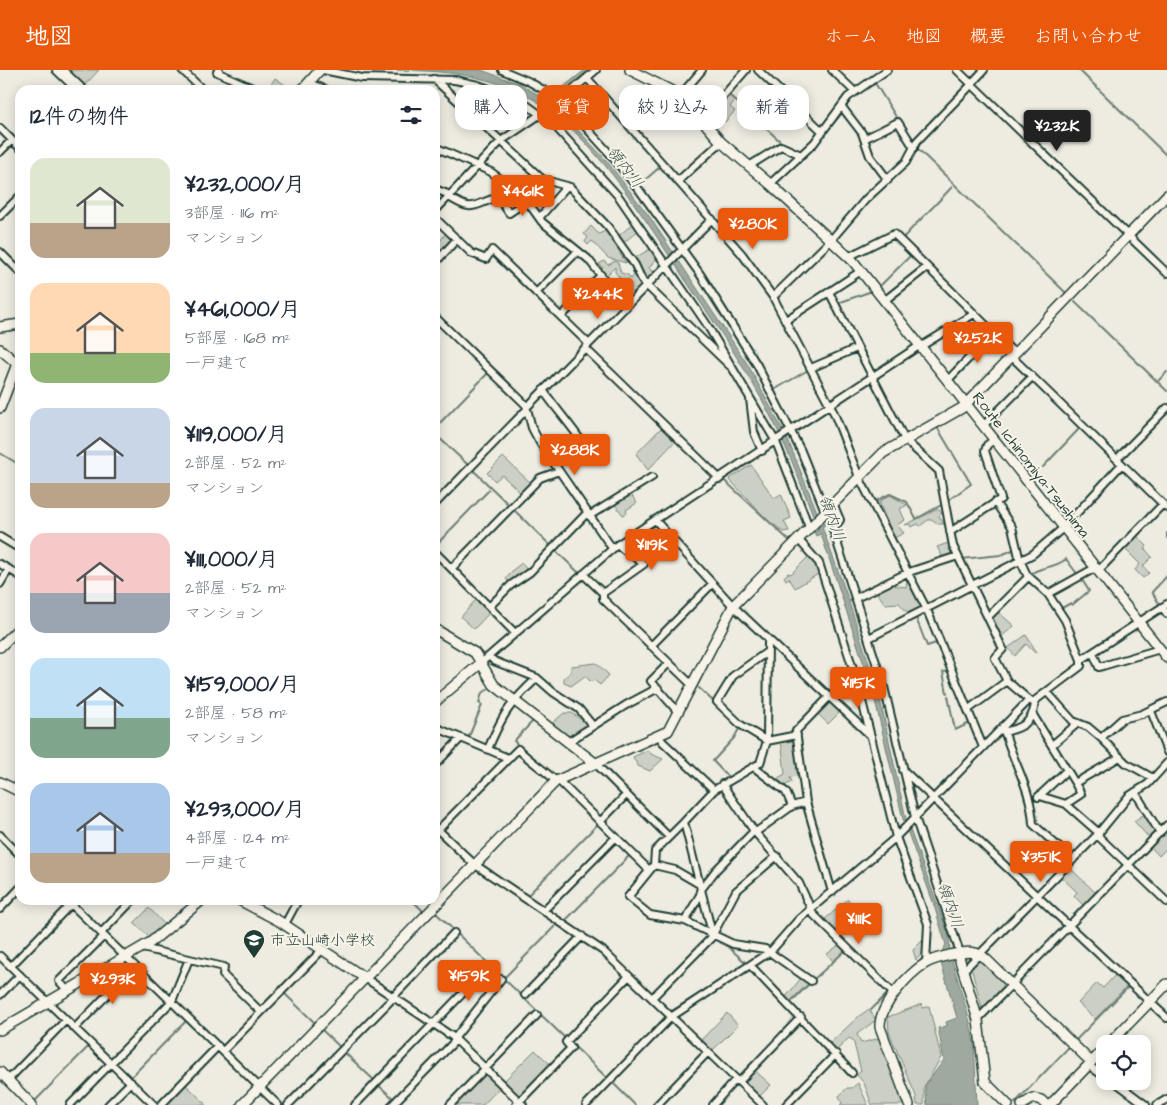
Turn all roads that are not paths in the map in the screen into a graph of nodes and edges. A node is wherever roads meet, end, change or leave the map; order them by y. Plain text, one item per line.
1 (56, 70) edge
2 (63, 70) edge
3 (182, 70) edge
4 (219, 70) edge
5 (321, 70) edge
6 (502, 70) edge
7 (596, 70) edge
8 (630, 70) edge
9 (702, 70) edge
10 (746, 70) edge
11 (758, 70) edge
12 (832, 70) edge
13 (887, 70) edge
14 (957, 70) edge
15 (984, 70) edge
16 (587, 78) junction
17 (434, 79) junction
18 (237, 80) junction
19 (310, 83) junction
20 (972, 84) junction
21 (72, 85) edge
22 (79, 85) edge
23 (197, 85) edge
24 (234, 85) edge
25 (246, 85) edge
26 (308, 85) edge
27 (315, 85) edge
28 (579, 85) edge
29 (659, 85) edge
30 (689, 85) edge
31 (537, 86) edge
32 (727, 92) edge
33 (855, 92) junction
34 (842, 107) junction
35 (537, 110) edge
36 (537, 117) edge
37 (0, 128) edge
38 (559, 130) edge
39 (588, 130) edge
40 (711, 130) edge
41 (823, 132) junction
42 (864, 139) junction
43 (12, 140) junction
44 (501, 142) junction
45 (722, 142) junction
46 (15, 143) edge
47 (914, 148) junction
48 (440, 149) edge
49 (0, 152) edge
50 (801, 155) junction
51 (479, 166) junction
52 (749, 166) junction
53 (542, 179) junction
54 (888, 180) junction
55 (504, 181) junction
56 (678, 182) junction
57 (770, 184) junction
58 (567, 186) junction
59 (440, 192) edge
60 (1167, 195) edge
61 (449, 196) junction
62 (498, 198) junction
63 (15, 201) edge
64 (527, 201) junction
65 (440, 206) edge
66 (0, 216) edge
67 (539, 218) junction
68 (712, 218) junction
69 (440, 223) edge
70 (1128, 235) junction
71 (457, 239) junction
72 (831, 240) junction
73 (681, 250) junction
74 (578, 251) junction
75 (0, 252) edge
76 (848, 257) junction
77 (440, 258) edge
78 (15, 265) edge
79 (667, 265) junction
80 (927, 267) junction
81 (861, 271) junction
82 (1167, 273) edge
83 (601, 275) junction
84 (646, 286) junction
85 (828, 292) junction
86 (536, 293) junction
87 (773, 297) junction
88 (884, 300) junction
89 (626, 307) junction
90 (974, 314) junction
91 (561, 317) junction
92 (786, 320) junction
93 (440, 322) edge
94 (15, 325) edge
95 (0, 327) edge
96 (993, 333) junction
97 (587, 346) junction
98 (920, 347) junction
99 (857, 348) junction
100 (0, 349) edge
101 (1012, 355) junction
102 (15, 362) edge
103 (811, 368) junction
104 (736, 372) junction
105 (15, 374) edge
106 (1032, 376) junction
107 (872, 378) junction
108 (948, 381) junction
109 (543, 390) junction
110 (750, 394) junction
111 (966, 404) junction
112 (830, 405) junction
113 (0, 408) edge
114 (527, 408) junction
115 (1167, 408) edge
116 (983, 426) junction
117 (790, 432) junction
118 (905, 440) junction
119 (994, 440) junction
120 (777, 441) junction
121 (762, 451) junction
122 (550, 459) junction
123 (1119, 462) junction
124 (559, 471) junction
125 (652, 477) dead end
126 (859, 478) junction
127 (720, 479) junction
128 (440, 499) edge
129 (995, 502) junction
130 (833, 503) junction
131 (1165, 506) edge
132 (824, 512) junction
133 (588, 514) junction
134 (655, 520) junction
135 (810, 527) junction
136 (1063, 528) junction
137 (950, 532) junction
138 (0, 537) edge
139 (798, 538) junction
140 (15, 546) edge
141 (614, 547) junction
142 (958, 556) junction
143 (440, 557) edge
144 (1020, 561) junction
145 (0, 564) edge
146 (452, 568) junction
147 (9, 569) junction
148 (1096, 570) junction
149 (909, 572) junction
150 (15, 573) edge
151 (583, 574) junction
152 (1028, 577) junction
153 (0, 584) edge
154 (712, 584) junction
155 (973, 586) junction
156 (603, 592) junction
157 (1048, 594) junction
158 (856, 598) junction
159 (1165, 605) edge
160 (490, 606) junction
161 (733, 606) junction
162 (927, 610) junction
163 (1167, 614) edge
164 (988, 617) junction
165 (1139, 623) junction
166 (15, 632) edge
167 (440, 632) edge
168 (515, 633) junction
169 (869, 638) junction
170 (768, 639) junction
171 (651, 646) junction
172 (0, 647) edge
173 (1160, 649) junction
174 (766, 652) junction
175 (1093, 653) junction
176 (489, 656) junction
177 (1167, 658) edge
178 (1081, 660) junction
179 (481, 663) junction
180 (669, 663) junction
181 (537, 678) junction
182 (1007, 681) junction
183 (692, 685) junction
184 (658, 688) junction
185 (1047, 692) junction
186 (829, 697) junction
187 (440, 698) edge
188 (514, 700) junction
189 (1031, 701) junction
190 (1167, 702) edge
191 (969, 709) junction
192 (1150, 711) junction
193 (678, 712) junction
194 (1033, 715) junction
195 (1078, 723) junction
196 (593, 726) junction
197 (440, 729) edge
198 (1004, 729) junction
199 (797, 734) junction
200 (659, 735) junction
201 (872, 737) junction
202 (460, 738) junction
203 (1101, 738) junction
204 (767, 741) junction
205 (568, 742) junction
206 (1052, 744) junction
207 (983, 746) junction
208 (488, 749) junction
209 (1167, 752) edge
210 (1120, 757) junction
211 (508, 758) junction
212 (440, 760) edge
213 (595, 763) junction
214 (1167, 763) edge
215 (755, 768) junction
216 (903, 770) junction
217 (1066, 771) junction
218 (1153, 778) junction
219 (557, 780) junction
220 (0, 782) edge
221 (1075, 783) junction
222 (722, 784) junction
223 (15, 790) edge
224 (714, 790) junction
225 (1135, 792) junction
226 (626, 795) junction
227 (1040, 796) junction
228 (934, 797) junction
229 (806, 802) junction
230 (1032, 803) junction
231 (1066, 804) junction
232 (792, 806) junction
233 (914, 818) junction
234 (600, 822) junction
235 (684, 822) junction
236 (440, 825) edge
237 (1167, 825) edge
238 (440, 831) edge
239 (755, 832) junction
240 (1160, 832) junction
241 (1098, 834) junction
242 (898, 835) junction
243 (616, 837) junction
244 (669, 837) junction
245 (1, 838) edge
246 (15, 851) edge
247 (777, 856) junction
248 (1073, 860) junction
249 (474, 864) junction
250 (1128, 865) junction
251 (652, 868) junction
252 (700, 889) junction
253 (832, 892) junction
254 (15, 893) edge
255 (1038, 896) junction
256 (440, 900) edge
257 (1167, 902) edge
258 (67, 905) edge
259 (75, 905) edge
260 (129, 905) edge
261 (196, 905) edge
262 (249, 905) edge
263 (295, 905) edge
264 (435, 905) edge
265 (0, 909) edge
266 (810, 909) junction
267 (544, 910) junction
268 (685, 921) junction
269 (285, 924) junction
270 (1070, 925) junction
271 (712, 933) junction
272 (454, 934) dead end
273 (103, 935) junction
274 (582, 936) junction
275 (142, 948) junction
276 (322, 949) junction
277 (769, 952) junction
278 (956, 954) junction
279 (980, 954) junction
280 (0, 956) edge
281 (126, 957) junction
282 (189, 959) junction
283 (926, 963) junction
284 (750, 965) junction
285 (11, 966) junction
286 (135, 966) junction
287 (488, 967) dead end
288 (963, 972) junction
289 (20, 975) junction
290 (629, 976) junction
291 (365, 978) junction
292 (501, 980) dead end
293 (811, 980) dead end
294 (1167, 984) edge
295 (1012, 985) junction
296 (68, 991) junction
297 (0, 994) edge
298 (894, 994) junction
299 (525, 995) dead end
300 (393, 997) junction
301 (652, 998) junction
302 (172, 1001) junction
303 (48, 1002) junction
304 (1150, 1002) junction
305 (262, 1012) junction
306 (537, 1015) dead end
307 (671, 1017) junction
308 (801, 1017) junction
309 (1167, 1018) edge
310 (978, 1019) junction
311 (66, 1020) junction
312 (434, 1024) junction
313 (75, 1028) junction
314 (0, 1030) edge
315 (1118, 1035) edge
316 (455, 1039) junction
317 (218, 1046) junction
318 (223, 1052) junction
319 (708, 1052) junction
320 (836, 1054) junction
321 (1096, 1058) edge
322 (111, 1063) junction
323 (1090, 1064) junction
324 (485, 1068) junction
325 (1096, 1070) edge
326 (0, 1072) edge
327 (852, 1073) dead end
328 (8, 1080) junction
329 (737, 1081) junction
330 (131, 1082) junction
331 (260, 1087) junction
332 (1126, 1090) edge
333 (1167, 1099) edge
334 (519, 1104) edge
335 (32, 1105) edge
336 (70, 1105) edge
337 (108, 1105) edge
338 (154, 1105) edge
339 (161, 1105) edge
340 (242, 1105) edge
341 (278, 1105) edge
342 (288, 1105) edge
343 (355, 1105) edge
344 (392, 1105) edge
345 (450, 1105) edge
346 (586, 1105) edge
347 (657, 1105) edge
348 (713, 1105) edge
349 (762, 1105) edge
350 (786, 1105) edge
351 (909, 1105) edge
352 (1008, 1105) edge
353 (1022, 1105) edge
354 (1046, 1105) edge
355 (1050, 1105) edge
356 (1146, 1105) edge
357 (1160, 1105) edge

1 - 21 street
2 - 22 street
3 - 23 street
4 - 18 street
5 - 17 street
5 - 19 street
6 - 31 street
7 - 16 street
8 - 29 street, Route Ichinomiya-Tsushima
9 - 30 street
10 - 32 street
11 - 41 street
12 - 33 street
13 - 33 street
14 - 20 street
15 - 20 street
16 - 28 street
16 - 56 street
17 - 35 street
17 - 44 street
18 - 24 street
18 - 25 street
19 - 26 street
19 - 27 street
20 - 47 street
20 - 70 street
33 - 34 street
34 - 41 street
34 - 42 street
36 - 44 street
37 - 43 street
38 - 79 street
39 - 73 street
40 - 45 street, Route Ichinomiya-Tsushima
41 - 50 street
42 - 47 street
42 - 54 street
43 - 46 street
43 - 49 street
44 - 51 street
44 - 53 street
45 - 52 street, Route Ichinomiya-Tsushima
45 - 56 street
47 - 54 street
48 - 51 street
50 - 52 street
50 - 57 street
51 - 55 street
51 - 61 street
52 - 57 street, Route Ichinomiya-Tsushima
53 - 58 street
53 - 64 street
54 - 72 street
55 - 62 street
55 - 64 street
56 - 68 street
57 - 72 street, Route Ichinomiya-Tsushima
58 - 67 street
58 - 84 street
59 - 61 street
60 - 70 street
61 - 62 street
61 - 65 street
62 - 64 street
63 - 66 street
64 - 67 street
67 - 74 street
68 - 73 street
68 - 87 street
69 - 71 street
70 - 82 street
70 - 101 street
71 - 77 street
71 - 86 street
72 - 76 street, Route Ichinomiya-Tsushima
72 - 87 street
73 - 79 street
73 - 117 street
74 - 83 street
74 - 86 street
75 - 78 street
76 - 80 street
76 - 81 street, Route Ichinomiya-Tsushima
79 - 84 street
79 - 104 street
80 - 88 street
80 - 90 street
81 - 85 street
81 - 88 street, Route Ichinomiya-Tsushima
83 - 89 street
83 - 91 street
84 - 89 street
84 - 104 street
85 - 92 street
85 - 99 street
86 - 91 street
87 - 92 street
88 - 98 street, Route Ichinomiya-Tsushima
89 - 97 street
90 - 96 street
90 - 98 street
91 - 97 street
92 - 103 street
93 - 114 street
94 - 95 street
96 - 101 street
96 - 108 street
97 - 109 street
97 - 127 street
98 - 107 street
98 - 108 street, Route Ichinomiya-Tsushima
99 - 103 street
99 - 107 street
100 - 102 street
101 - 106 street
101 - 111 street
103 - 112 street
104 - 110 street
105 - 113 street
106 - 116 street
106 - 123 street
107 - 112 street
107 - 118 street
108 - 111 street, Route Ichinomiya-Tsushima
109 - 114 street
109 - 122 street
110 - 120 street
110 - 121 street
111 - 116 street, Route Ichinomiya-Tsushima
111 - 118 street
112 - 117 street
112 - 126 street
114 - 122 street
114 - 128 street
115 - 123 street
116 - 119 street, Route Ichinomiya-Tsushima
117 - 120 street
117 - 132 street
118 - 126 street
118 - 137 street
119 - 129 street
119 - 136 street, Route Ichinomiya-Tsushima
120 - 121 street
120 - 135 street
121 - 127 street
122 - 124 street
123 - 131 street
123 - 136 street
124 - 133 street
124 - 146 street
125 - 133 street
126 - 130 street
126 - 149 street
127 - 134 street
129 - 137 street
129 - 144 street
130 - 132 street
130 - 158 street
131 - 148 street
132 - 135 street
133 - 141 street
133 - 160 street
134 - 141 street
134 - 154 street
135 - 139 street
136 - 144 street
136 - 148 street, Route Ichinomiya-Tsushima
137 - 142 street
138 - 140 street
139 - 161 street
139 - 201 street
141 - 151 street
141 - 156 street
142 - 149 street
142 - 155 street
143 - 146 street
144 - 152 street
144 - 155 street
145 - 147 street
146 - 160 street
147 - 150 street
147 - 153 street
148 - 157 street
148 - 165 street, Route Ichinomiya-Tsushima
149 - 158 street
149 - 162 street
151 - 156 street
151 - 168 street
152 - 157 street
152 - 164 street
154 - 161 street
154 - 171 street
155 - 162 street
155 - 164 street
156 - 171 street
157 - 178 street
158 - 169 street
159 - 163 street
159 - 165 street
160 - 168 street
161 - 170 street
161 - 183 street
162 - 169 street
162 - 191 street
164 - 182 street
165 - 173 street, Route Ichinomiya-Tsushima
165 - 175 street
166 - 172 street
167 - 179 street
168 - 176 street
169 - 216 street
170 - 174 street
170 - 186 street
171 - 180 street
173 - 175 street
173 - 177 street, Route Ichinomiya-Tsushima
174 - 204 street
174 - 204 street
175 - 178 street
176 - 179 street
176 - 181 street
178 - 185 street
179 - 187 street
179 - 188 street
180 - 183 street
180 - 184 street
181 - 188 street
181 - 196 street
182 - 189 street
182 - 191 street
183 - 193 street
184 - 193 street
184 - 196 street
185 - 189 street
185 - 195 street
186 - 199 street
186 - 201 street
188 - 205 street
188 - 208 street
189 - 194 street
189 - 198 street
190 - 192 street
191 - 207 street
192 - 203 street
192 - 209 street
193 - 200 street
194 - 198 street
194 - 206 street
195 - 203 street
195 - 206 street
196 - 205 street
197 - 202 street
198 - 207 street
198 - 230 street
199 - 204 street
199 - 229 street
200 - 213 street
200 - 224 street
201 - 242 street
202 - 208 street
202 - 212 street
203 - 210 street
204 - 215 street
205 - 213 street
206 - 217 street
207 - 228 street
208 - 211 street
210 - 218 street
210 - 221 street
211 - 219 street
211 - 236 street
213 - 219 street
213 - 226 street
214 - 218 street
215 - 222 street
215 - 232 street
216 - 228 street
216 - 233 street
217 - 221 street
217 - 227 street
218 - 225 street
219 - 234 street
219 - 249 street
220 - 223 street
221 - 231 street
222 - 224 street
222 - 239 street
224 - 235 street
225 - 240 street
225 - 241 street
226 - 234 street
226 - 244 street
227 - 230 street
227 - 231 street
228 - 233 street
228 - 255 street
229 - 232 street
229 - 253 street
230 - 248 street
231 - 241 street
232 - 239 street
233 - 242 street
233 - 278 street
234 - 243 street
235 - 244 street
235 - 252 street
237 - 240 street
238 - 249 street
239 - 247 street
239 - 252 street
240 - 250 street
241 - 248 street
241 - 250 street
242 - 253 street
242 - 283 street
243 - 251 street
243 - 267 street
244 - 251 street
245 - 246 street
247 - 266 street
247 - 271 street
248 - 255 street
249 - 256 street
249 - 267 street
250 - 257 street
250 - 270 street
251 - 252 street
251 - 268 street
252 - 268 street
252 - 271 street
253 - 266 street
254 - 265 street
255 - 270 street
255 - 279 street
258 - 285 street
259 - 273 street
260 - 273 street
261 - 275 street
262 - 269 street
263 - 269 street
264 - 291 street
266 - 277 street
266 - 298 street
267 - 274 street
268 - 271 street
269 - 276 street
270 - 295 street
270 - 304 street
271 - 277 street
271 - 301 street
272 - 300 street
273 - 281 street
273 - 296 street
274 - 290 street
274 - 299 street
275 - 281 street
275 - 282 street
276 - 291 street
276 - 305 street
277 - 284 street
277 - 293 street
278 - 279 street
278 - 283 street
278 - 288 street
279 - 288 street
279 - 295 street
280 - 285 street
281 - 286 street
281 - 296 street
282 - 302 street
282 - 305 street
283 - 298 street
284 - 307 street
284 - 308 street
285 - 289 street
286 - 302 street
286 - 313 street
287 - 312 street
288 - 310 street
289 - 297 street
289 - 303 street
290 - 301 street
290 - 334 street
291 - 300 street
291 - 331 street
292 - 316 street
294 - 304 street
295 - 310 street
295 - 323 street
296 - 303 street
298 - 351 street
300 - 312 street
300 - 342 street
301 - 307 street
302 - 317 street
302 - 322 street
303 - 311 street
303 - 314 street
304 - 309 street
304 - 315 street
305 - 318 street
306 - 324 street
307 - 319 street
307 - 346 street
308 - 320 street
308 - 329 street
310 - 352 street
311 - 313 street
311 - 328 street
312 - 316 street
312 - 343 street
313 - 322 street
316 - 324 street
316 - 344 street
317 - 318 street
317 - 339 street
318 - 331 street
319 - 329 street
319 - 347 street
320 - 327 street
320 - 350 street
321 - 323 street
322 - 330 street
322 - 336 street
323 - 325 street
323 - 355 street
324 - 334 street
324 - 345 street
326 - 328 street
328 - 335 street
329 - 348 street
329 - 349 street
330 - 337 street
330 - 338 street
331 - 340 street
331 - 341 street
332 - 356 street
333 - 357 street
353 - 354 street

